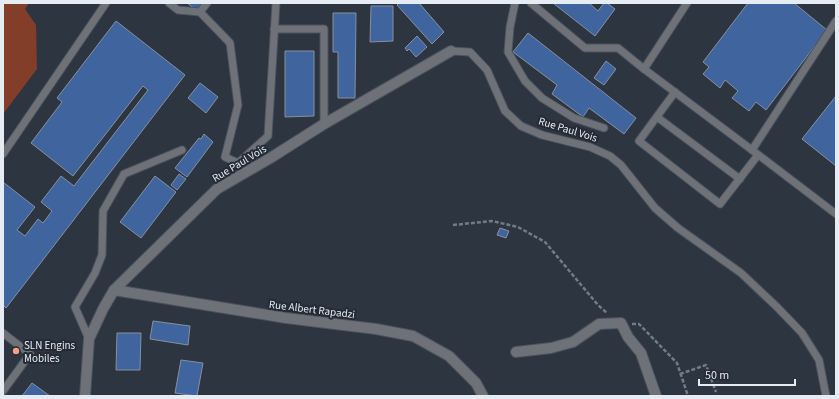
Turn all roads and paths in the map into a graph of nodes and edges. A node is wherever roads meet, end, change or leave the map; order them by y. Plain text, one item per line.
1 (106, 3) edge
2 (169, 3) edge
3 (207, 3) edge
4 (276, 3) edge
5 (515, 3) edge
6 (531, 3) edge
7 (687, 3) edge
8 (200, 12) junction
9 (836, 21) edge
10 (274, 29) junction
11 (451, 51) joint
12 (644, 69) junction
13 (675, 92) junction
14 (657, 117) junction
15 (324, 124) junction
16 (604, 128) dead end
17 (182, 150) dead end
18 (752, 150) junction
19 (3, 154) edge
20 (758, 155) junction
21 (740, 179) junction
22 (836, 214) edge
23 (453, 226) dead end
24 (114, 290) junction
25 (620, 323) junction
26 (3, 333) edge
27 (89, 339) junction
28 (516, 352) dead end
29 (680, 374) junction
30 (3, 391) edge
31 (716, 392) dead end
32 (85, 396) edge
33 (483, 396) edge
34 (656, 396) edge
35 (688, 396) edge
36 (826, 396) edge

1 - 19 lane
2 - 8 lane
3 - 8 lane
4 - 10 lane
5 - 16 lane
6 - 12 lane
7 - 12 lane
8 - 10 lane
9 - 18 lane
10 - 15 lane
11 - 15 street, Rue Paul Vois
11 - 36 lane, Rue Paul Vois
12 - 13 lane
13 - 14 lane
13 - 18 lane
14 - 21 lane
14 - 21 lane
15 - 24 street, Rue Paul Vois
17 - 27 lane
18 - 20 lane
20 - 21 lane
20 - 22 lane
23 - 25 path
24 - 27 street, Rue Paul Vois
24 - 33 street, Rue Albert Rapadzi
25 - 28 street
25 - 29 path
25 - 34 street
26 - 30 lane
27 - 32 street
29 - 31 path
29 - 35 path

